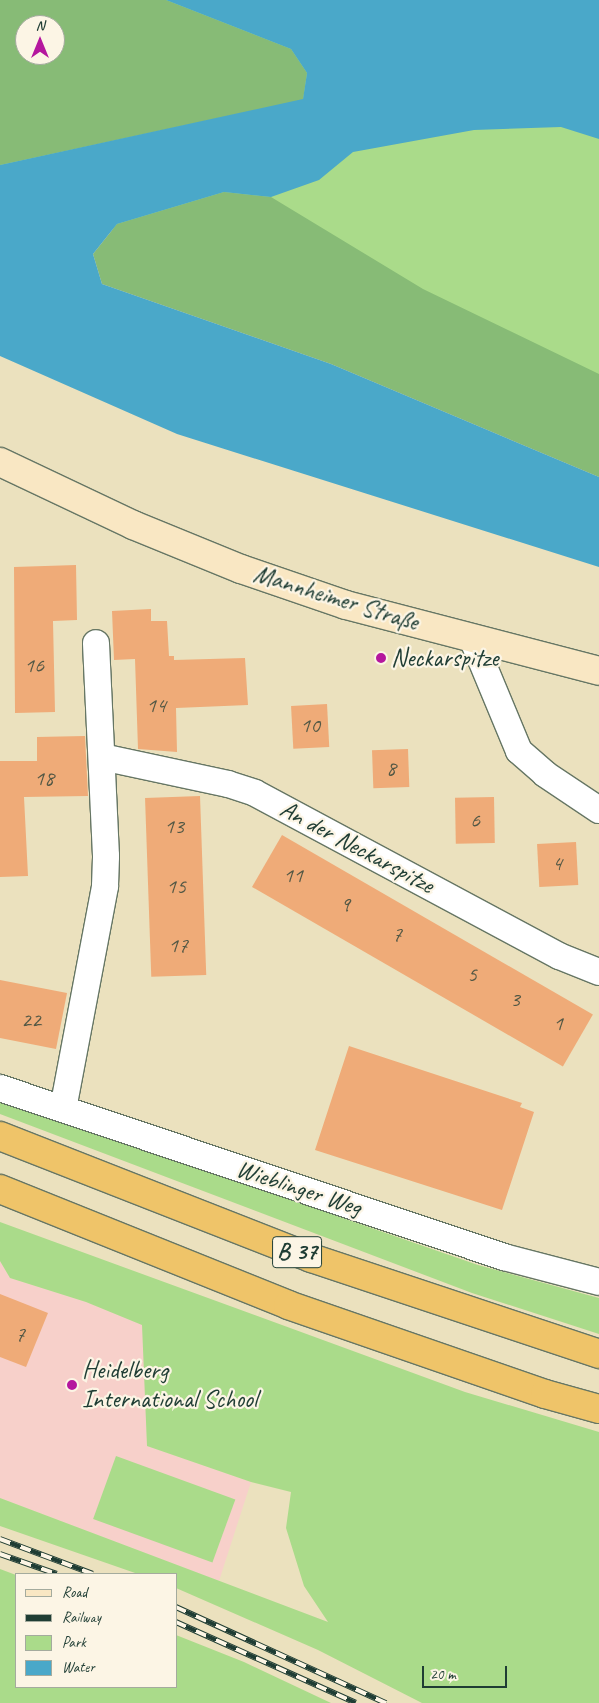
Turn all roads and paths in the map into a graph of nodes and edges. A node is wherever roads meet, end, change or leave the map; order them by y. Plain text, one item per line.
1 (0, 462) edge
2 (472, 638) junction
3 (96, 643) dead end
4 (599, 671) edge
5 (102, 757) junction
6 (599, 810) edge
7 (599, 972) edge
8 (0, 1088) edge
9 (63, 1109) junction
10 (0, 1136) edge
11 (0, 1189) edge
12 (599, 1282) edge
13 (599, 1354) edge
14 (599, 1409) edge

1 - 2 street, Mannheimer Straße
2 - 4 street, Mannheimer Straße
2 - 6 street
3 - 5 street
5 - 7 street, An der Neckarspitze
5 - 9 street
8 - 9 street, Wieblinger Weg
9 - 12 street, Wieblinger Weg
10 - 13 highway, B 37
11 - 14 highway, B 37

